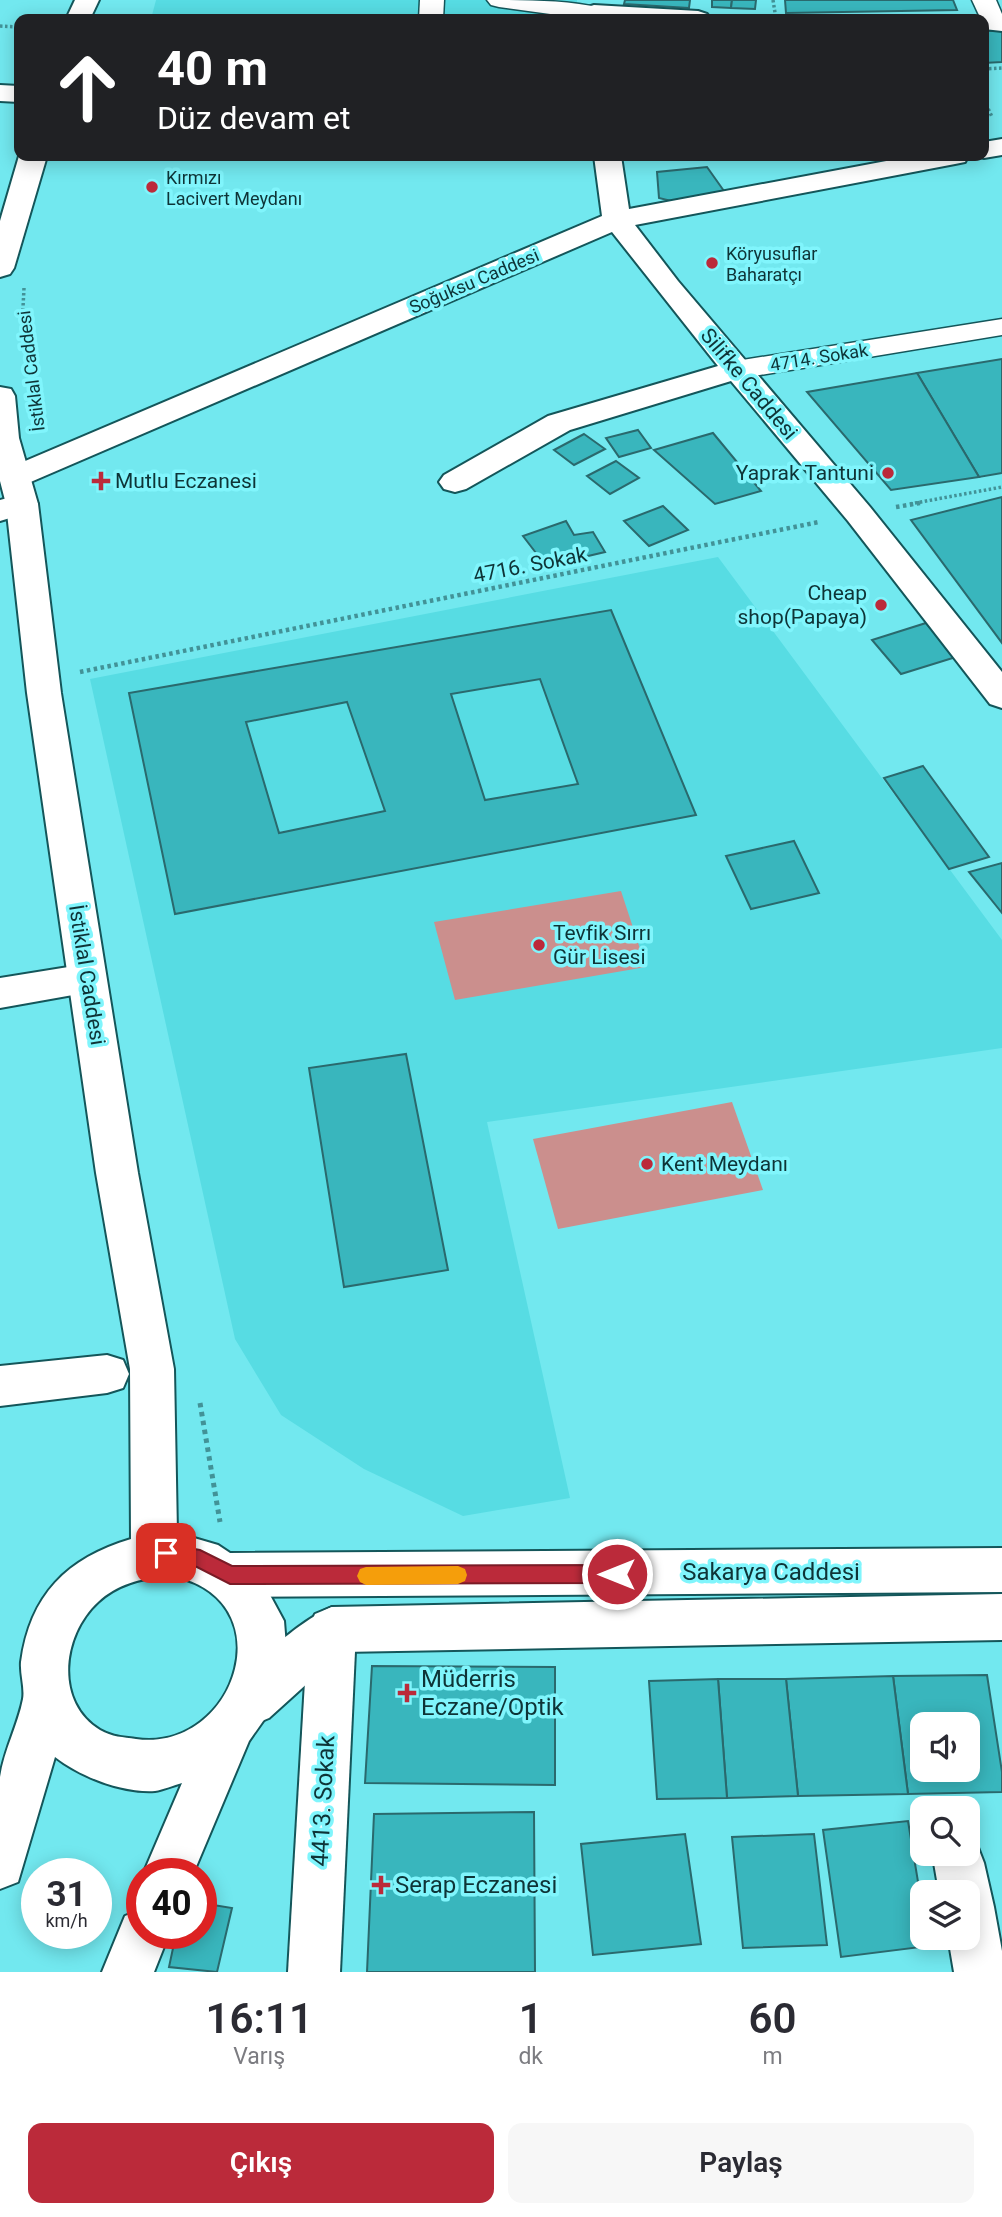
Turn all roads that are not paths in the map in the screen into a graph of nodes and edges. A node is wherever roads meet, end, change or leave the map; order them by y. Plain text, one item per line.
1 (499, 0) edge
2 (594, 11) edge
3 (633, 14) edge
4 (32, 161) edge
5 (608, 161) edge
6 (929, 161) edge
7 (617, 220) junction
8 (12, 272) edge
9 (1002, 327) edge
10 (736, 370) junction
11 (15, 389) edge
12 (2, 438) edge
13 (455, 482) dead end
14 (12, 497) edge
15 (1002, 696) edge
16 (87, 979) junction
17 (0, 993) edge
18 (107, 1374) dead end
19 (0, 1387) edge
20 (154, 1555) junction
21 (1002, 1570) edge
22 (230, 1575) junction
23 (1002, 1617) edge
24 (332, 1630) junction
25 (47, 1699) junction
26 (240, 1716) junction
27 (175, 1858) edge
28 (0, 1864) edge
29 (138, 1949) edge
30 (976, 1950) edge
31 (128, 1972) edge
32 (314, 1972) edge
33 (980, 1972) edge

1 - 2 street
2 - 3 street
4 - 8 street
5 - 7 street, Silifke Caddesi
6 - 7 street, Soğuksu Caddesi
7 - 10 street, Silifke Caddesi
7 - 14 street, Soğuksu Caddesi
9 - 10 street, 4714. Sokak
10 - 13 street, 4714. Sokak
10 - 15 street, Silifke Caddesi
11 - 12 street, İstiklal Caddesi
12 - 14 street, İstiklal Caddesi
14 - 16 street, İstiklal Caddesi
16 - 17 street
16 - 20 street, İstiklal Caddesi
18 - 19 street
20 - 22 street
20 - 25 street
21 - 22 street, Sakarya Caddesi
22 - 26 street
23 - 24 street
24 - 26 street
24 - 32 street, 4413. Sokak
25 - 26 street
25 - 28 street
26 - 27 street
29 - 31 street
30 - 33 street

